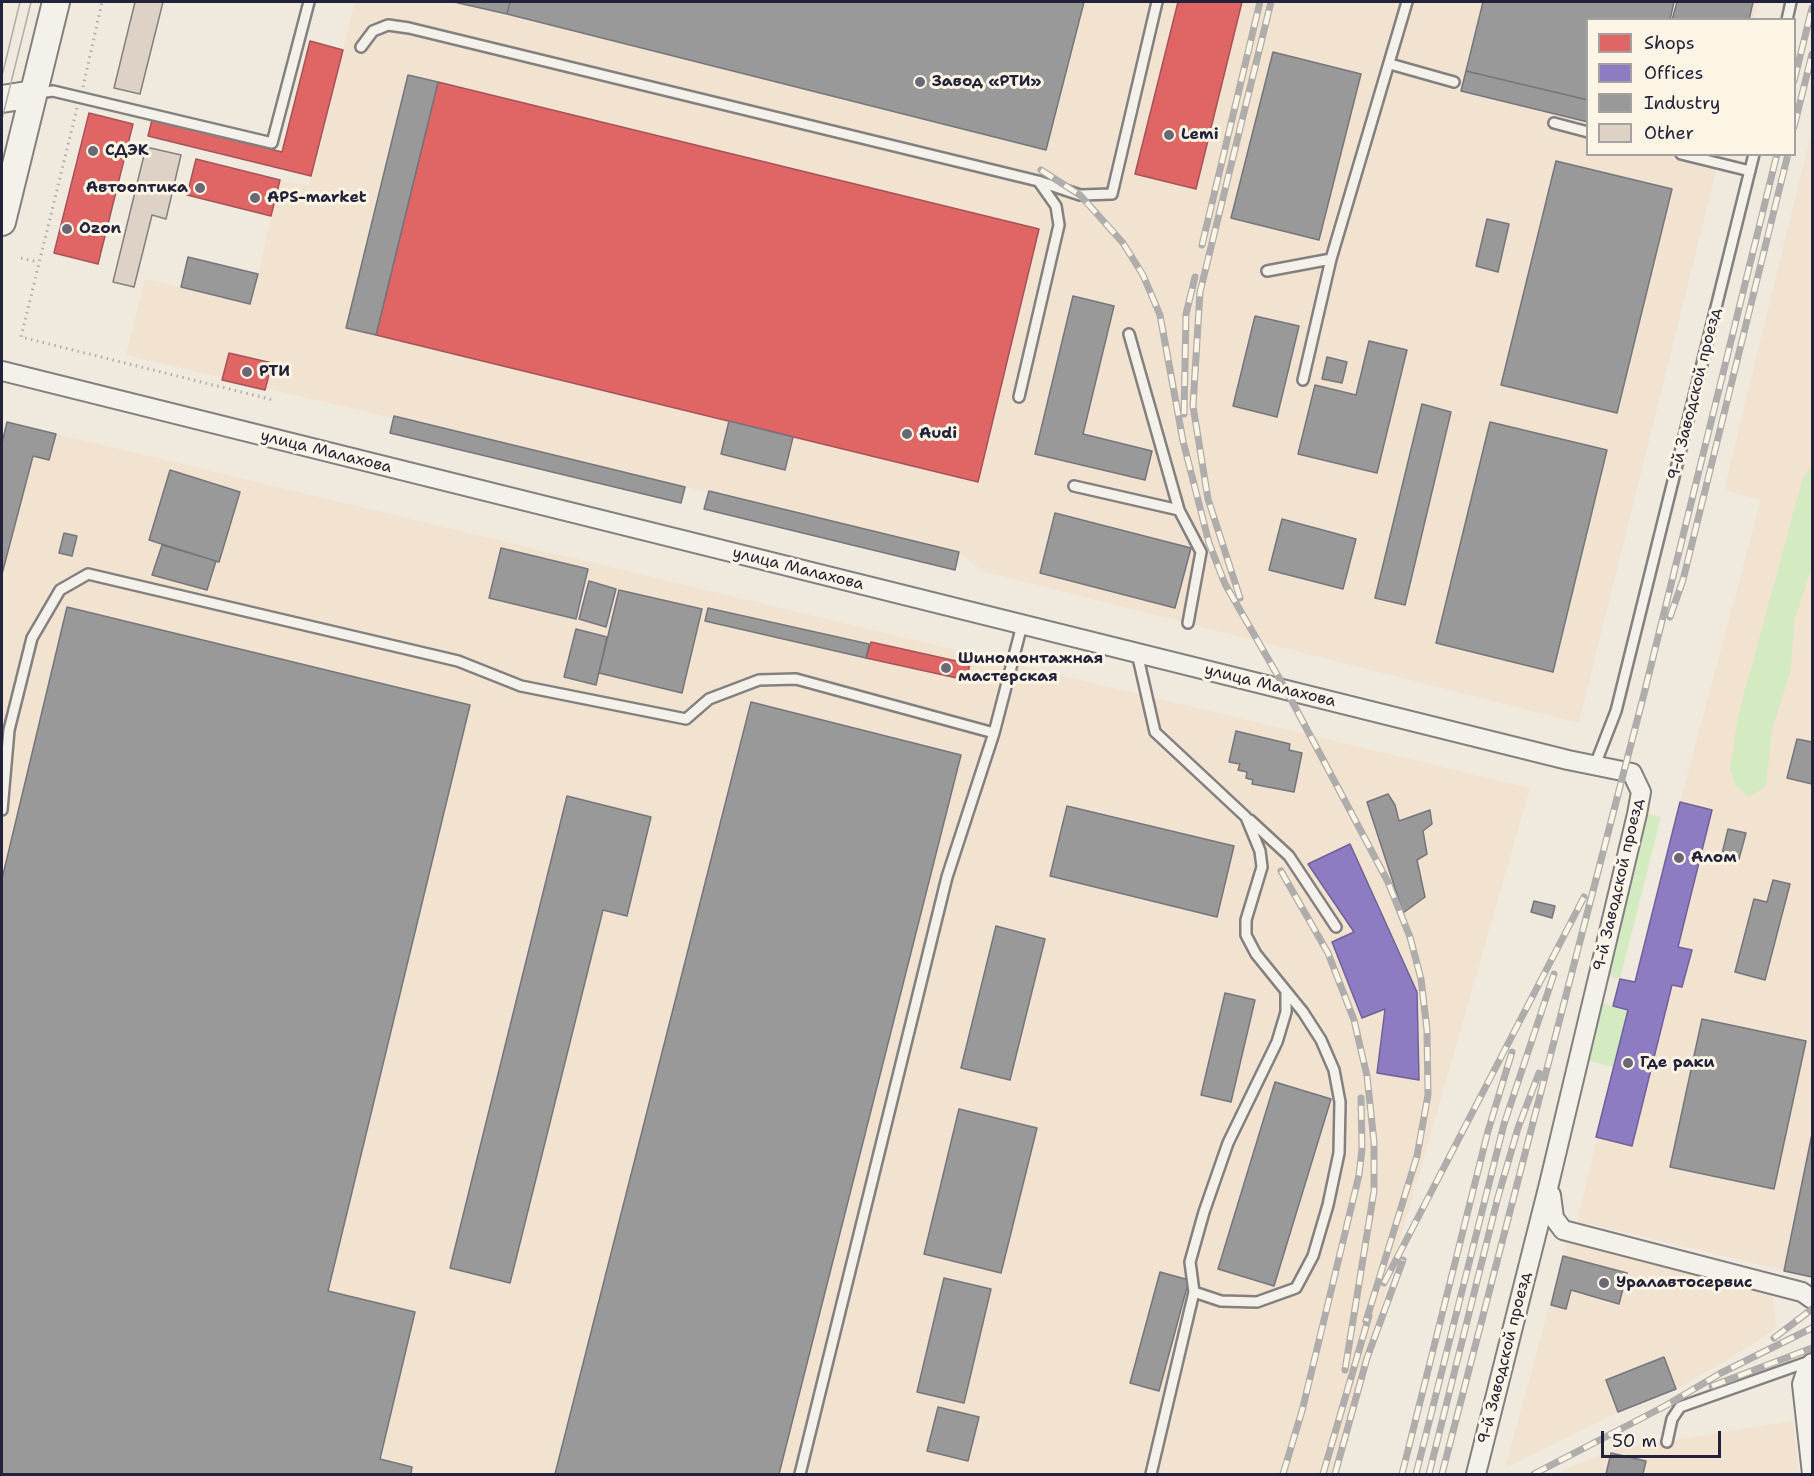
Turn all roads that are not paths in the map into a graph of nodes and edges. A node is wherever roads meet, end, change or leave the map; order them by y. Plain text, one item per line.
1 (56, 2) edge
2 (309, 2) edge
3 (1157, 2) edge
4 (1407, 2) edge
5 (1791, 2) edge
6 (1787, 18) edge
7 (361, 47) dead end
8 (1390, 64) junction
9 (1454, 82) dead end
10 (33, 94) junction
11 (2, 99) edge
12 (1554, 123) dead end
13 (1586, 132) edge
14 (1689, 156) edge
15 (1754, 156) edge
16 (1750, 171) junction
17 (1038, 181) junction
18 (2, 222) edge
19 (1331, 259) junction
20 (1267, 271) dead end
21 (1129, 334) dead end
22 (2, 371) edge
23 (1303, 380) dead end
24 (1019, 397) dead end
25 (1074, 486) dead end
26 (1179, 510) junction
27 (1188, 623) dead end
28 (1022, 625) junction
29 (1137, 653) junction
30 (994, 732) junction
31 (1595, 765) junction
32 (2, 810) edge
33 (1246, 817) junction
34 (1336, 927) dead end
35 (1286, 991) junction
36 (1549, 1184) junction
37 (1194, 1292) junction
38 (1812, 1299) edge
39 (1812, 1361) edge
40 (1667, 1442) dead end
41 (800, 1474) edge
42 (1151, 1474) edge
43 (1476, 1474) edge
44 (1812, 1474) edge

1 - 10 main road
2 - 10 lane
3 - 17 lane
4 - 8 lane
5 - 6 lane
7 - 17 lane
8 - 9 lane
8 - 19 lane
10 - 11 main road
10 - 18 main road
12 - 13 lane
14 - 16 lane
15 - 16 lane, 9-й Заводской проезд
16 - 31 lane, 9-й Заводской проезд
17 - 24 lane
19 - 20 lane
19 - 23 lane
21 - 26 lane
22 - 28 street, улица Малахова
25 - 26 lane
26 - 27 lane
28 - 29 street, улица Малахова
28 - 30 lane
29 - 31 street, улица Малахова
29 - 33 lane
30 - 32 lane
30 - 41 lane
31 - 36 street, 9-й Заводской проезд
33 - 34 lane
33 - 35 lane
35 - 37 lane
35 - 37 lane
36 - 38 street
36 - 43 street, 9-й Заводской проезд
37 - 42 lane
39 - 40 lane
39 - 44 street

